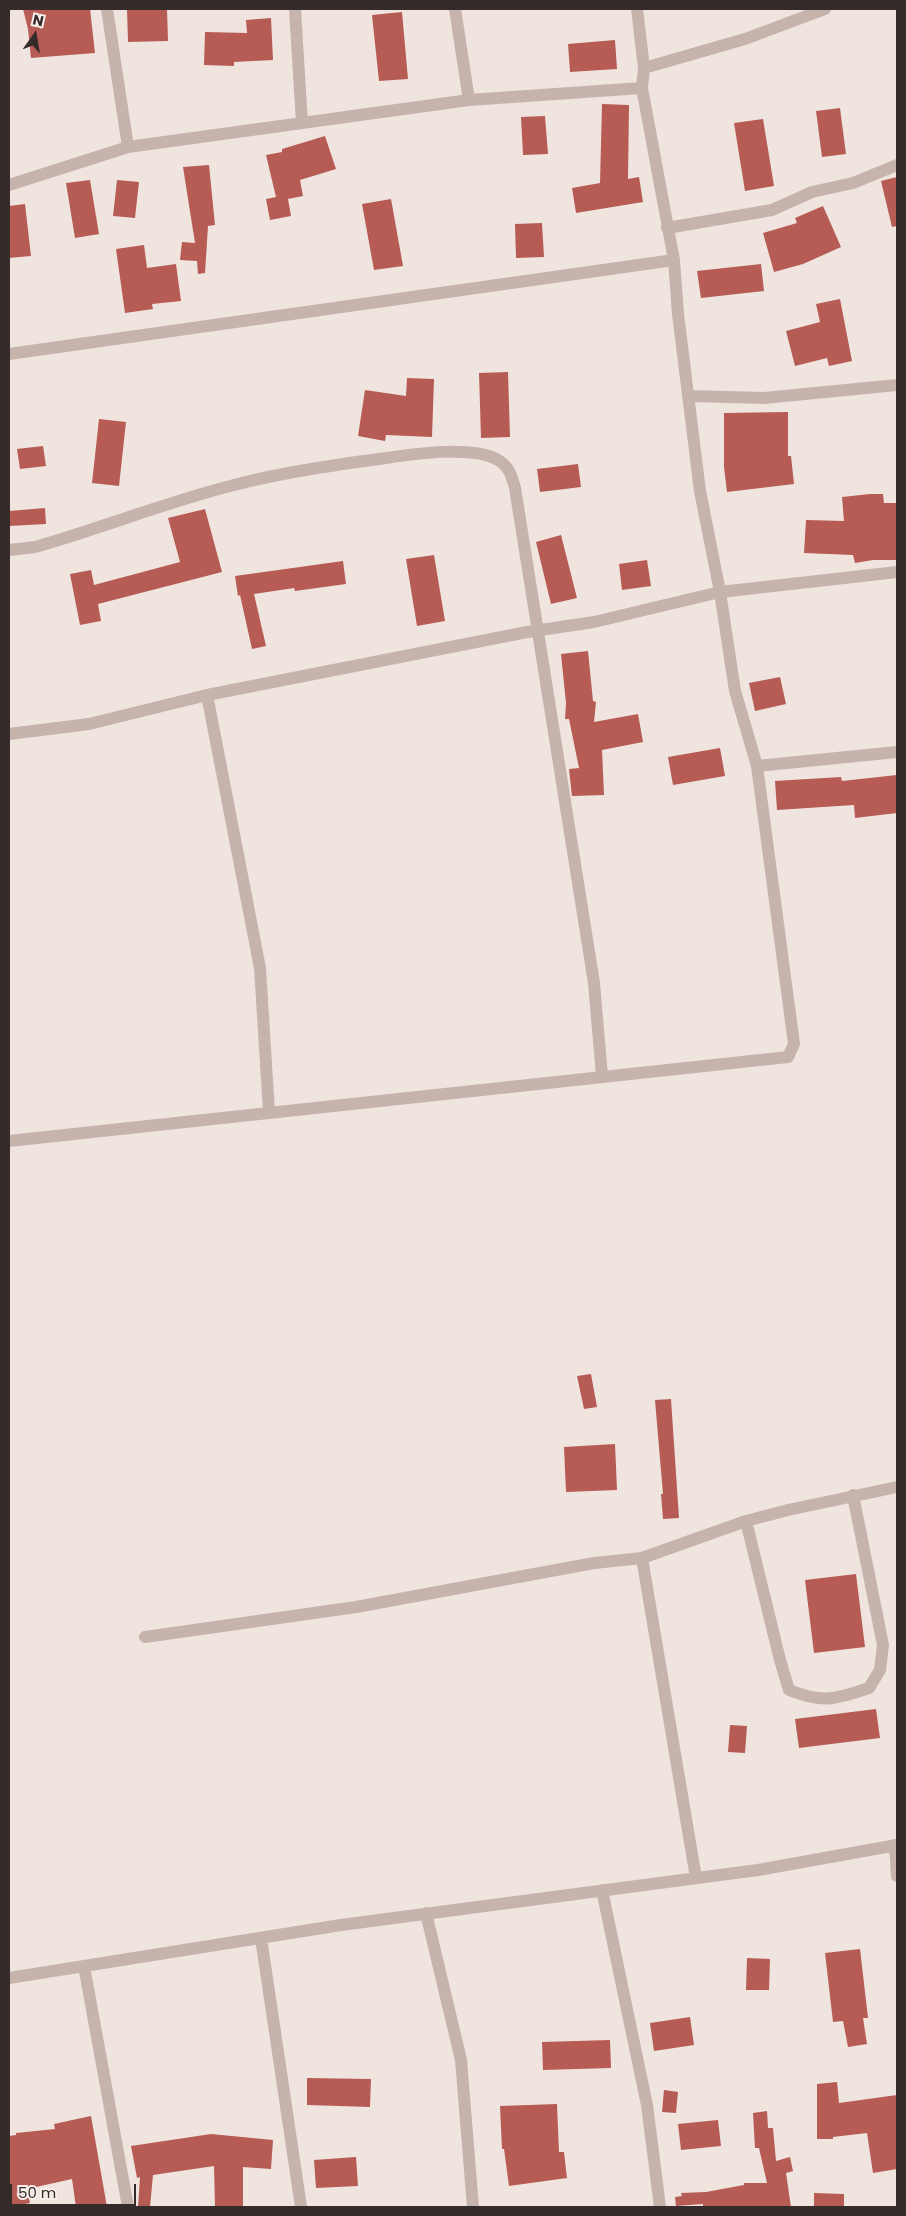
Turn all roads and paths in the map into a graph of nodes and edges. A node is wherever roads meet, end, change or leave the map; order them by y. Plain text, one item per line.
1 (107, 9) edge
2 (295, 9) edge
3 (455, 9) edge
4 (637, 9) edge
5 (824, 9) edge
6 (644, 68) junction
7 (642, 88) junction
8 (470, 100) junction
9 (302, 123) junction
10 (128, 147) junction
11 (897, 165) edge
12 (9, 184) edge
13 (667, 228) junction
14 (674, 260) junction
15 (9, 354) edge
16 (897, 385) edge
17 (688, 396) junction
18 (9, 550) edge
19 (897, 572) edge
20 (720, 592) junction
21 (538, 630) junction
22 (207, 695) junction
23 (9, 734) edge
24 (897, 752) edge
25 (757, 766) junction
26 (602, 1076) junction
27 (270, 1112) junction
28 (9, 1140) edge
29 (897, 1487) edge
30 (854, 1496) junction
31 (746, 1521) junction
32 (642, 1558) junction
33 (145, 1637) dead end
34 (896, 1845) edge
35 (897, 1876) edge
36 (696, 1878) junction
37 (602, 1890) junction
38 (426, 1913) junction
39 (261, 1938) junction
40 (84, 1966) junction
41 (9, 1978) edge
42 (128, 2207) edge
43 (301, 2207) edge
44 (473, 2207) edge
45 (660, 2207) edge

1 - 10 street
2 - 9 street
3 - 8 street
4 - 6 street
5 - 6 street
6 - 7 street
7 - 8 street
7 - 13 street
8 - 9 street
9 - 10 street
10 - 12 street
11 - 13 street
13 - 14 street
14 - 15 street
14 - 17 street
16 - 17 street
17 - 20 street
18 - 21 street
19 - 20 street
20 - 21 street
20 - 25 street
21 - 22 street
21 - 26 street
22 - 23 street
22 - 27 street
24 - 25 street
25 - 26 street
26 - 27 street
27 - 28 street
29 - 30 street
30 - 31 street
30 - 31 street
31 - 32 street
32 - 33 street
32 - 36 street
34 - 35 street
34 - 36 street
36 - 37 street
37 - 38 street
37 - 45 street
38 - 39 street
38 - 44 street
39 - 40 street
39 - 43 street
40 - 41 street
40 - 42 street

